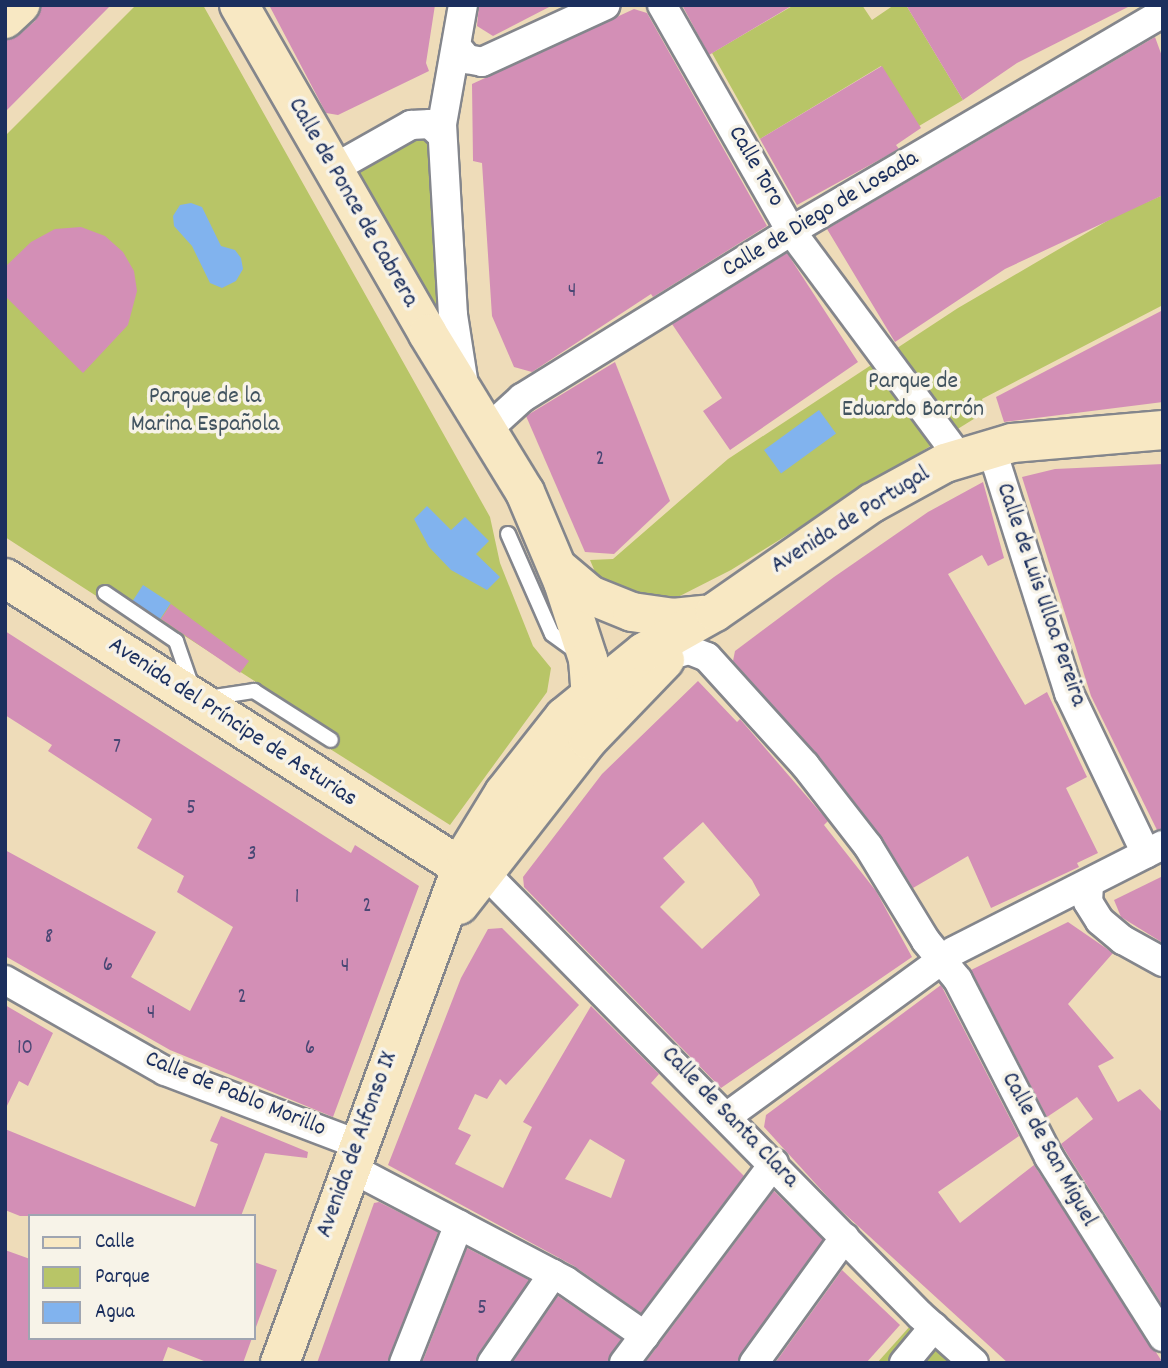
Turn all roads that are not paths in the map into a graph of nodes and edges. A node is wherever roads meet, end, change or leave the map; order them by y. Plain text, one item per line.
1 (19, 5) edge
2 (239, 5) edge
3 (463, 5) edge
4 (606, 5) edge
5 (662, 5) edge
6 (1163, 13) edge
7 (5, 19) edge
8 (457, 47) junction
9 (442, 135) junction
10 (333, 169) junction
11 (791, 231) junction
12 (478, 414) junction
13 (1163, 430) edge
14 (975, 452) junction
15 (508, 534) dead end
16 (558, 568) junction
17 (5, 578) edge
18 (105, 593) dead end
19 (715, 612) junction
20 (671, 655) junction
21 (590, 675) junction
22 (195, 701) junction
23 (331, 740) dead end
24 (580, 749) junction
25 (1155, 850) edge
26 (482, 865) junction
27 (1089, 884) junction
28 (941, 959) junction
29 (1163, 962) edge
30 (5, 980) edge
31 (729, 1115) junction
32 (353, 1156) junction
33 (774, 1163) junction
34 (459, 1224) junction
35 (845, 1237) junction
36 (553, 1274) junction
37 (934, 1327) junction
38 (645, 1336) junction
39 (1163, 1337) edge
40 (494, 1360) edge
41 (280, 1363) edge
42 (404, 1363) edge
43 (624, 1363) edge
44 (754, 1363) edge
45 (904, 1363) edge
46 (974, 1363) edge

1 - 7 main road
2 - 10 main road, Calle de Ponce de Cabrera
3 - 8 street
4 - 8 street
5 - 11 street, Calle Toro
6 - 11 street, Calle de Diego de Losada
8 - 9 street
9 - 10 street
9 - 12 street
10 - 12 main road, Calle de Ponce de Cabrera
11 - 12 street, Calle de Diego de Losada
11 - 14 street, Calle Toro
12 - 16 main road, Calle de Ponce de Cabrera
13 - 14 main road, Avenida de Portugal
14 - 19 main road, Avenida de Portugal
14 - 25 street, Calle de Luis Ulloa Pereira
15 - 21 lane
16 - 19 main road
16 - 21 main road, Calle de Ponce de Cabrera
17 - 22 main road, Avenida del Príncipe de Asturias
18 - 22 lane
19 - 20 main road, Avenida de Portugal
19 - 21 main road, Avenida de Portugal
20 - 24 main road, Avenida de Portugal
20 - 28 street, Calle de San Miguel
21 - 24 main road
21 - 26 main road, Avenida de Portugal
22 - 23 lane
22 - 26 main road, Avenida del Príncipe de Asturias
24 - 26 main road, Avenida de Portugal
25 - 27 street
26 - 31 street, Calle de Santa Clara
26 - 32 main road, Avenida de Alfonso IX
27 - 28 street
27 - 29 street
28 - 31 street
28 - 39 street, Calle de San Miguel
30 - 32 street, Calle de Pablo Morillo
31 - 33 street, Calle de Santa Clara
32 - 34 street, Calle de Pablo Morillo
32 - 41 main road, Avenida de Alfonso IX
33 - 35 street, Calle de Santa Clara
33 - 38 street
34 - 36 street, Calle de Pablo Morillo
34 - 42 street
35 - 37 street, Calle de Santa Clara
35 - 44 street
36 - 38 street, Calle de Pablo Morillo
36 - 40 street
37 - 45 street
37 - 46 street, Calle de Santa Clara
38 - 43 street

